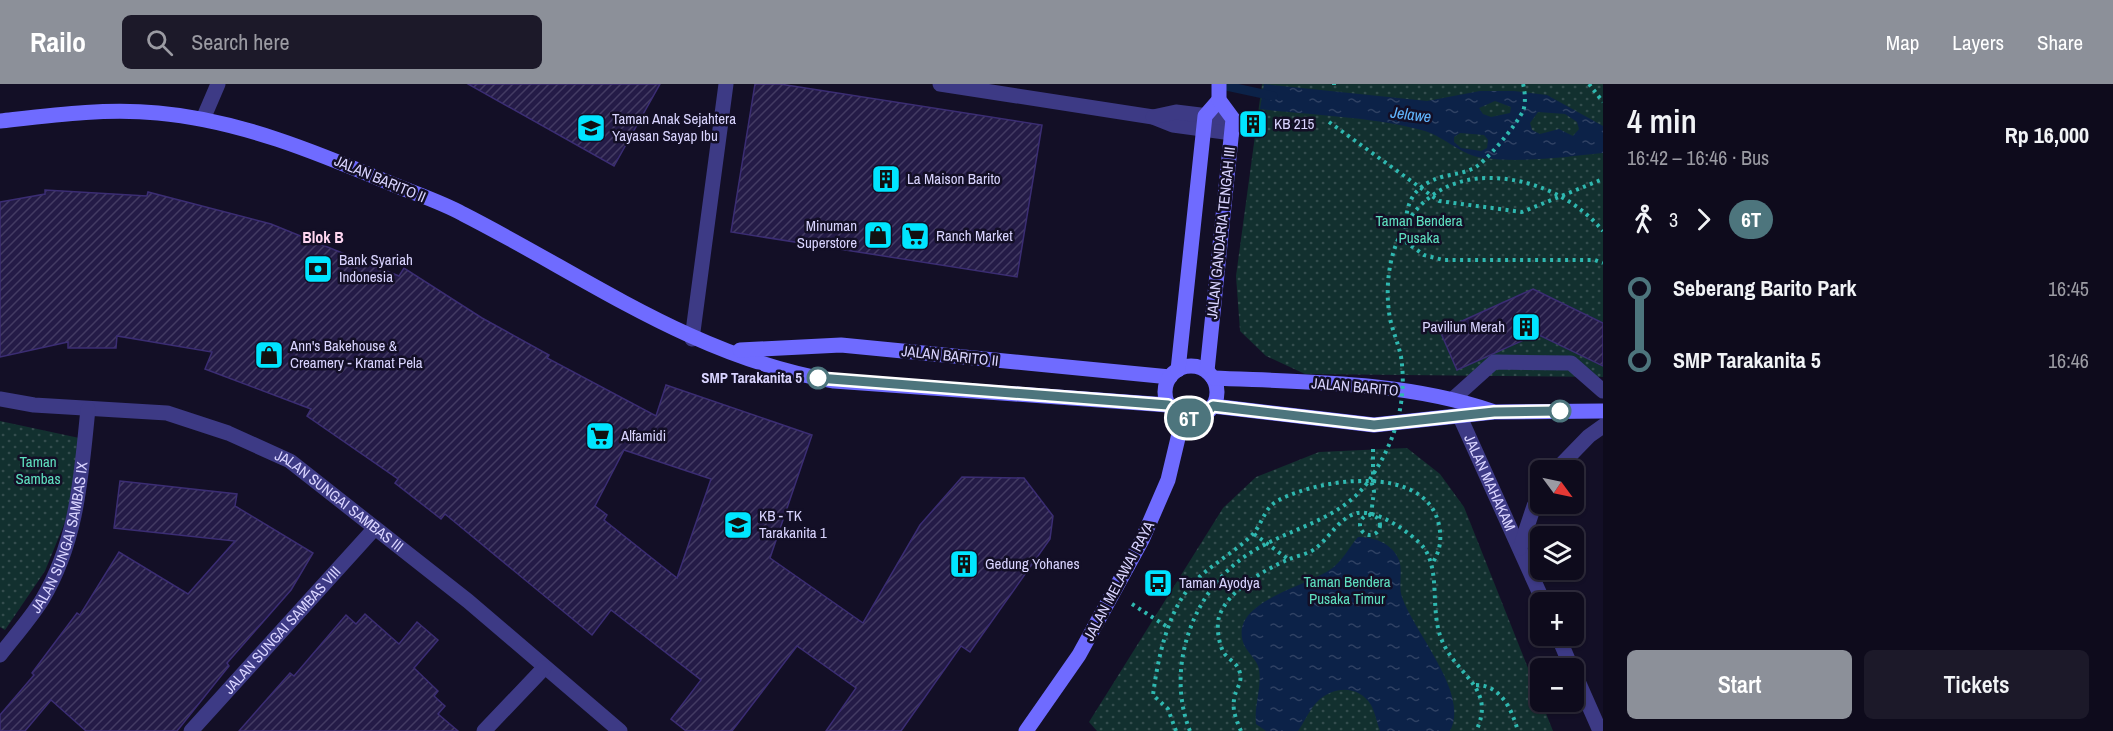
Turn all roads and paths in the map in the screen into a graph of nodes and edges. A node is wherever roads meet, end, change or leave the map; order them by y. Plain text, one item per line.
1 (218, 84) edge
2 (726, 84) edge
3 (940, 84) edge
4 (1589, 84) edge
5 (1524, 86) edge
6 (1219, 92) edge
7 (1603, 102) edge
8 (203, 118) junction
9 (0, 121) edge
10 (1204, 122) junction
11 (1329, 122) dead end
12 (1233, 126) junction
13 (1603, 179) edge
14 (1421, 187) junction
15 (1603, 231) edge
16 (1603, 263) edge
17 (692, 339) junction
18 (731, 351) junction
19 (1174, 373) junction
20 (1210, 375) junction
21 (1603, 391) edge
22 (1454, 398) junction
23 (0, 399) edge
24 (1168, 405) junction
25 (1213, 406) junction
26 (88, 408) junction
27 (1603, 411) edge
28 (1494, 412) junction
29 (1183, 417) junction
30 (1460, 417) junction
31 (1374, 425) junction
32 (1603, 426) edge
33 (1565, 460) edge
34 (1372, 481) junction
35 (1531, 514) edge
36 (1371, 515) junction
37 (375, 528) junction
38 (1254, 534) junction
39 (1520, 548) junction
40 (1288, 559) junction
41 (1432, 565) junction
42 (1114, 592) junction
43 (1539, 592) edge
44 (1169, 628) junction
45 (0, 655) edge
46 (544, 668) junction
47 (1476, 685) junction
48 (1584, 695) edge
49 (1029, 730) edge
50 (191, 731) edge
51 (484, 731) edge
52 (620, 731) edge
53 (1176, 731) edge
54 (1190, 731) edge
55 (1241, 731) edge
56 (1476, 731) edge
57 (1518, 731) edge
58 (1600, 731) edge

1 - 8 street
2 - 17 street
3 - 10 street
4 - 7 path
5 - 14 path
6 - 10 street
6 - 12 street
8 - 9 street, JALAN BARITO II
8 - 17 street, JALAN BARITO II
10 - 12 street
10 - 19 street, JALAN GANDARIA TENGAH III
11 - 14 path
12 - 20 street, JALAN GANDARIA TENGAH III
13 - 14 path
14 - 16 path
15 - 34 path, bridge
17 - 18 street, JALAN BARITO II
18 - 19 street, JALAN BARITO II
18 - 24 street, JALAN BARITO II
19 - 20 street
19 - 24 street
20 - 22 street, JALAN BARITO
20 - 25 street
21 - 22 street
22 - 28 street, JALAN BARITO
23 - 26 street, JALAN SUNGAI SAMBAS III
24 - 29 street
25 - 29 street
25 - 31 street, JALAN BARITO
26 - 37 street, JALAN SUNGAI SAMBAS III
26 - 45 street, JALAN SUNGAI SAMBAS IX
27 - 28 street, JALAN BARITO
28 - 30 street, JALAN BARITO
29 - 42 street, JALAN MELAWAI RAYA
30 - 31 street, JALAN BARITO
30 - 39 street, JALAN MAHAKAM
31 - 34 path
32 - 33 street
34 - 36 path, bridge
34 - 38 path
34 - 41 path
34 - 54 path, bridge
35 - 39 street, JALAN MAHAKAM
36 - 36 path
37 - 46 street, JALAN SUNGAI SAMBAS III
37 - 50 street, JALAN SUNGAI SAMBAS VIII
38 - 40 path
38 - 44 path
39 - 43 street, JALAN MAHAKAM
40 - 41 path
40 - 55 path
41 - 47 path
42 - 44 path
42 - 49 street, JALAN MELAWAI RAYA
44 - 53 path
46 - 51 street
46 - 52 street, JALAN SUNGAI SAMBAS III
47 - 56 path
47 - 57 path
48 - 58 street

